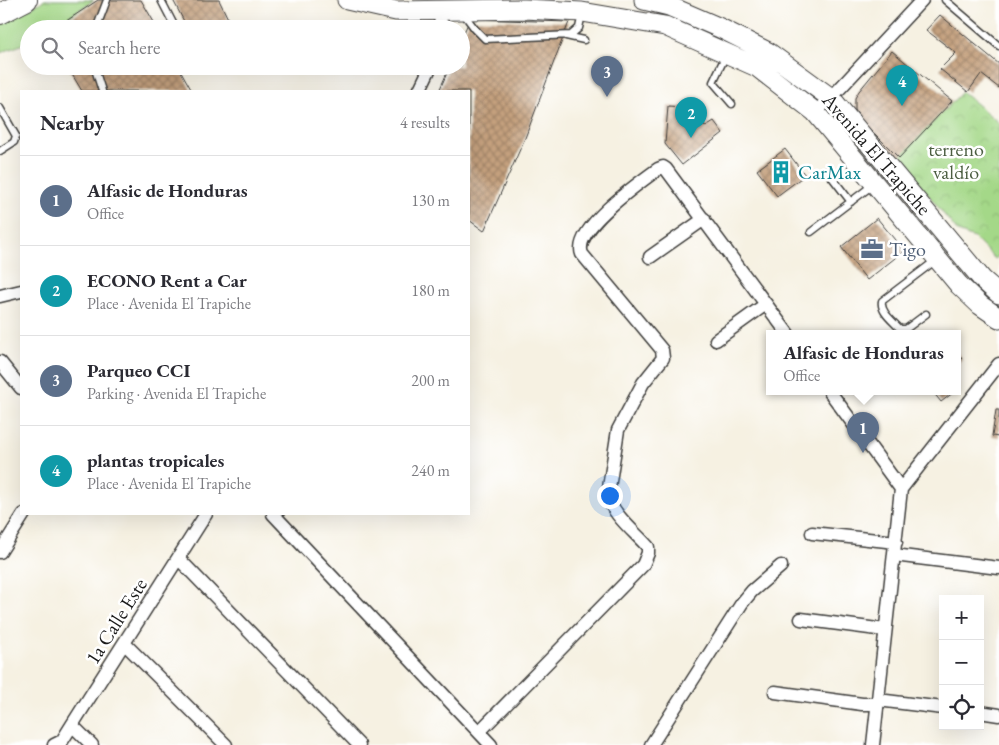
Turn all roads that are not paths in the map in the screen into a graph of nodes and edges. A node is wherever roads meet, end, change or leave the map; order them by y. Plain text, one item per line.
1 (27, 0) edge
2 (107, 0) edge
3 (161, 0) edge
4 (348, 0) edge
5 (644, 0) edge
6 (922, 0) edge
7 (945, 0) edge
8 (450, 6) edge
9 (582, 12) junction
10 (0, 14) edge
11 (99, 20) edge
12 (171, 20) edge
13 (444, 20) edge
14 (465, 20) edge
15 (470, 24) edge
16 (565, 36) junction
17 (584, 40) dead end
18 (999, 46) edge
19 (726, 54) junction
20 (97, 75) edge
21 (426, 75) edge
22 (102, 90) edge
23 (420, 90) edge
24 (831, 98) junction
25 (732, 104) dead end
26 (0, 108) edge
27 (815, 112) junction
28 (3, 119) edge
29 (0, 151) edge
30 (827, 171) dead end
31 (874, 183) junction
32 (851, 202) junction
33 (704, 219) junction
34 (812, 232) dead end
35 (650, 257) dead end
36 (937, 259) junction
37 (20, 291) edge
38 (999, 294) edge
39 (0, 296) edge
40 (766, 304) junction
41 (926, 314) dead end
42 (999, 318) edge
43 (785, 330) edge
44 (716, 340) dead end
45 (0, 362) edge
46 (999, 364) edge
47 (20, 387) edge
48 (832, 395) edge
49 (901, 489) junction
50 (23, 515) edge
51 (205, 515) edge
52 (274, 515) edge
53 (812, 533) dead end
54 (896, 542) junction
55 (0, 552) edge
56 (894, 555) junction
57 (178, 558) junction
58 (780, 566) dead end
59 (999, 568) edge
60 (801, 620) dead end
61 (885, 630) junction
62 (124, 643) junction
63 (775, 692) dead end
64 (878, 702) junction
65 (939, 708) edge
66 (984, 713) edge
67 (999, 715) edge
68 (72, 725) junction
69 (479, 732) junction
70 (54, 745) edge
71 (92, 745) edge
72 (226, 745) edge
73 (359, 745) edge
74 (491, 745) edge
75 (651, 745) edge
76 (873, 745) edge

1 - 10 main road
2 - 11 lane
3 - 12 lane
4 - 8 main road, Avenida El Trapiche
5 - 24 main road, Avenida El Trapiche
6 - 24 street
7 - 18 lane
8 - 9 main road, Avenida El Trapiche
8 - 13 street
8 - 14 lane
9 - 16 lane
9 - 19 main road, Avenida El Trapiche
15 - 16 lane
16 - 17 lane
19 - 25 lane
19 - 27 main road, Avenida El Trapiche
20 - 22 lane
21 - 23 street
24 - 27 street
24 - 38 main road, Avenida El Trapiche
26 - 28 lane
27 - 31 main road, Avenida El Trapiche
28 - 29 lane
30 - 32 lane
31 - 32 lane
31 - 36 main road, Avenida El Trapiche
32 - 34 lane
33 - 35 street
33 - 40 street
33 - 69 street
36 - 41 lane
36 - 42 main road, Avenida El Trapiche
37 - 39 street
40 - 43 street
40 - 44 street
45 - 47 street
46 - 49 street
48 - 49 street
49 - 54 street
50 - 55 street
51 - 57 street, 1a Calle Este
52 - 69 street
53 - 54 street
54 - 56 street
56 - 59 street
56 - 61 street
57 - 62 street, 1a Calle Este
57 - 73 street
58 - 75 street
60 - 61 street
61 - 64 street
62 - 68 street, 1a Calle Este
62 - 72 street
63 - 64 street
64 - 65 street
64 - 76 street
66 - 67 street
68 - 70 street, 1a Calle Este
68 - 71 street
69 - 74 street

